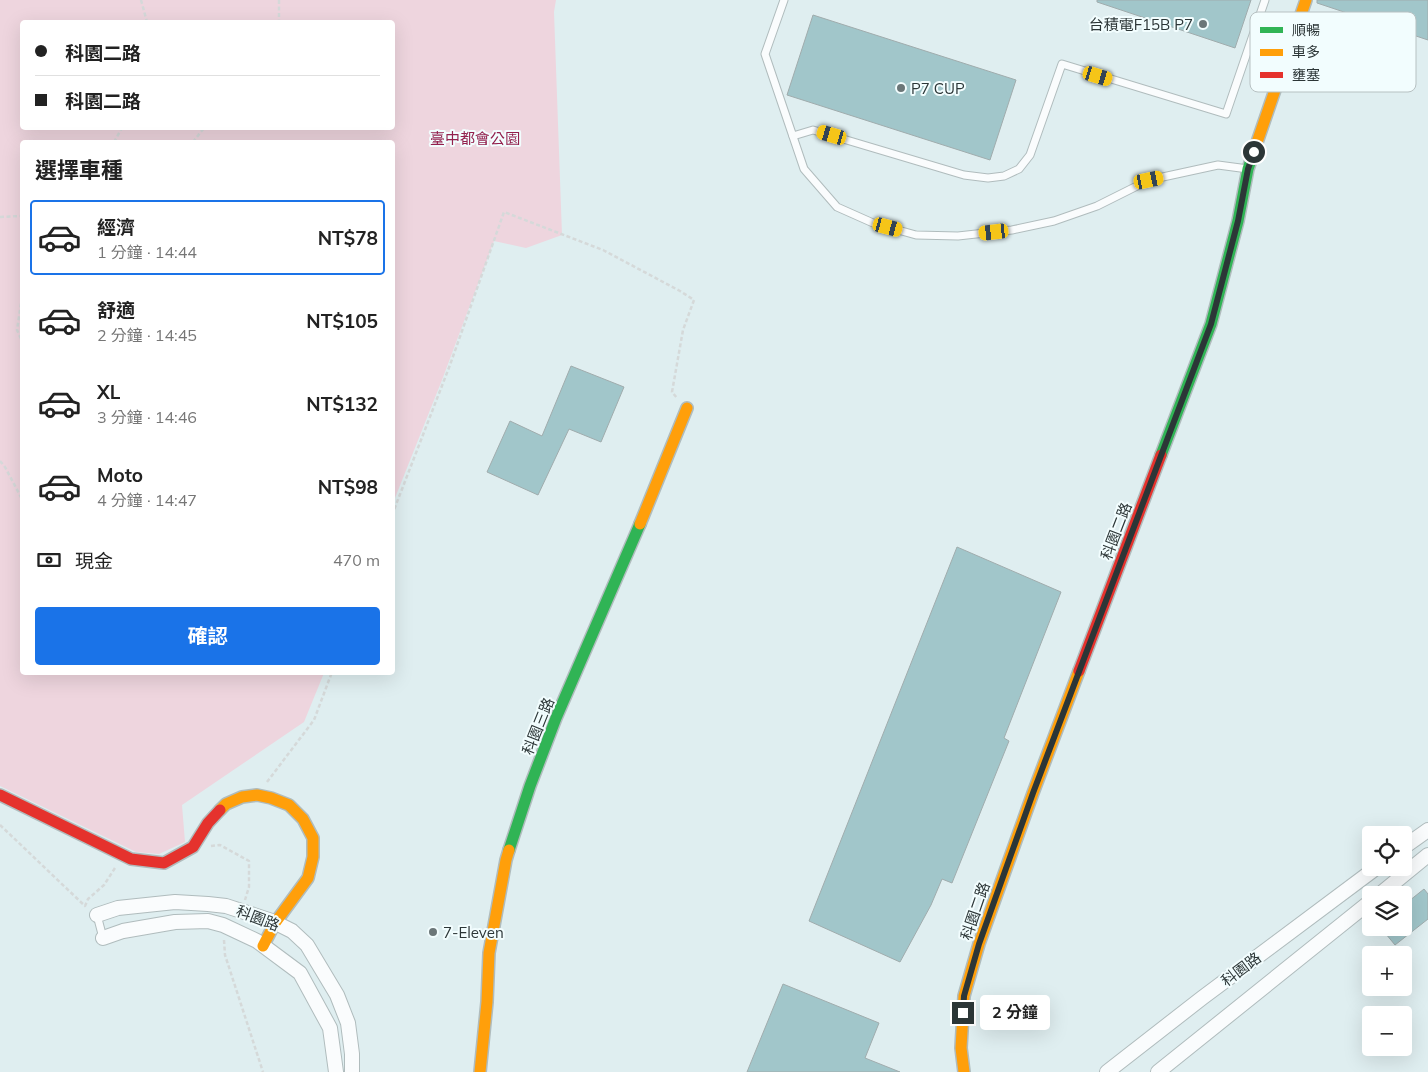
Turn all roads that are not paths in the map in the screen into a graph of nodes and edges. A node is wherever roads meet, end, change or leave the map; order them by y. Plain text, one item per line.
1 (784, 0) edge
2 (1266, 0) edge
3 (1306, 0) edge
4 (1262, 12) edge
5 (1302, 12) edge
6 (1250, 46) edge
7 (1274, 92) edge
8 (793, 136) junction
9 (1248, 169) junction
10 (687, 408) road end
11 (0, 795) edge
12 (1428, 830) edge
13 (1412, 841) edge
14 (1428, 855) edge
15 (1365, 876) edge
16 (1390, 886) edge
17 (1362, 908) edge
18 (97, 915) joint
19 (275, 923) junction
20 (103, 938) joint
21 (263, 946) junction
22 (336, 1072) edge
23 (352, 1072) edge
24 (480, 1072) edge
25 (964, 1072) edge
26 (1107, 1072) edge
27 (1158, 1072) edge

1 - 8 lane
2 - 4 lane
3 - 5 street, 科園二路
6 - 8 lane
7 - 9 street, 科園二路
8 - 9 lane
9 - 25 street, 科園二路
10 - 24 street, 科園三路
11 - 19 street
12 - 13 street
14 - 16 street
15 - 26 street, 科園路
17 - 27 street, 科園路
18 - 19 street, 科園路
18 - 20 lane
19 - 21 street
19 - 23 street, 科園路
20 - 21 street, 科園路
21 - 22 street, 科園路

